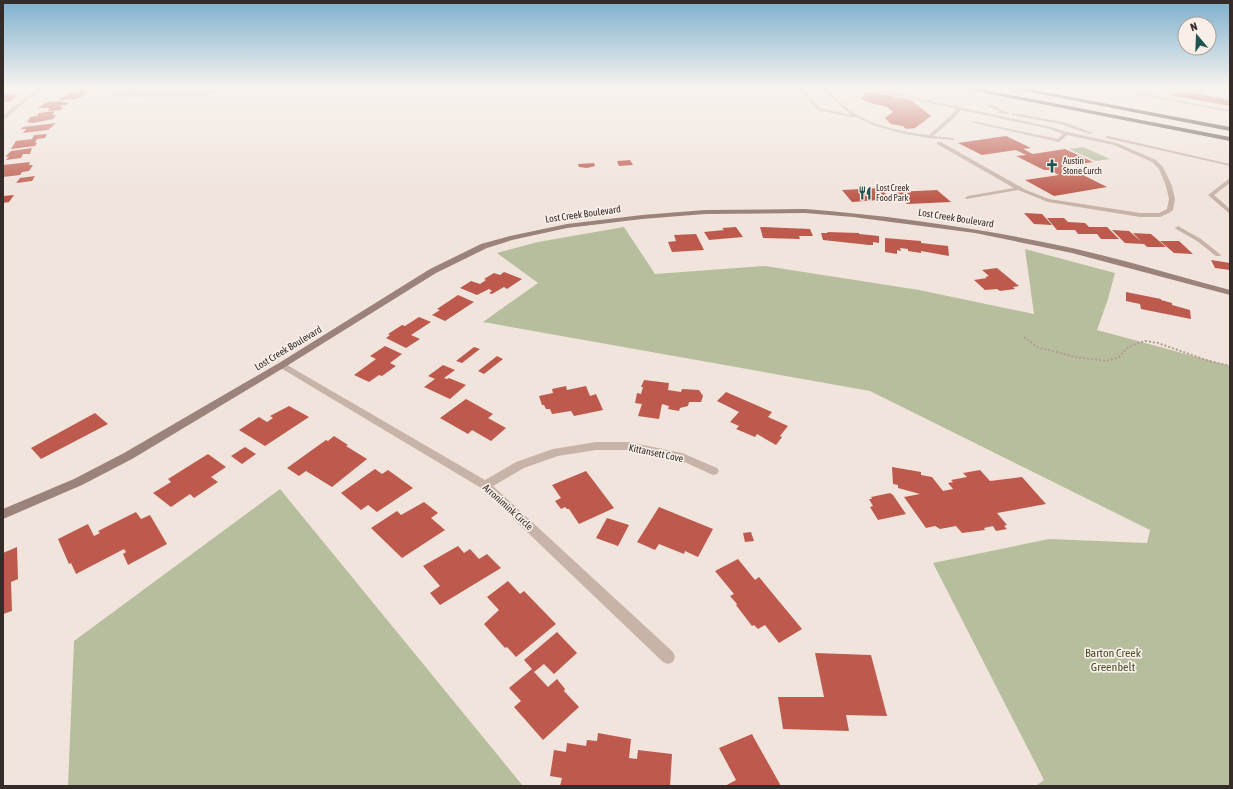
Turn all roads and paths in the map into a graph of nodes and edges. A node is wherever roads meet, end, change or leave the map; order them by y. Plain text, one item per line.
1 (881, 125) edge
2 (943, 125) edge
3 (987, 125) edge
4 (1038, 125) edge
5 (1065, 125) edge
6 (1156, 125) edge
7 (1208, 125) edge
8 (1230, 129) edge
9 (1066, 133) junction
10 (929, 137) junction
11 (952, 139) dead end
12 (1230, 139) edge
13 (939, 144) dead end
14 (1230, 165) edge
15 (1230, 180) edge
16 (1020, 188) junction
17 (968, 198) dead end
18 (1230, 212) edge
19 (1178, 228) dead end
20 (1218, 255) dead end
21 (1230, 293) edge
22 (1024, 337) dead end
23 (282, 364) junction
24 (1230, 366) edge
25 (713, 471) dead end
26 (485, 485) junction
27 (3, 514) edge
28 (668, 657) dead end

1 - 10 lane
2 - 10 lane
3 - 9 lane
4 - 9 lane
5 - 14 lane
6 - 12 highway
7 - 8 highway
9 - 16 lane
10 - 11 lane
13 - 16 lane
15 - 18 lane
16 - 17 lane
19 - 20 lane
21 - 23 street, Lost Creek Boulevard
22 - 24 path
23 - 26 street, Arronimink Circle
23 - 27 street, Lost Creek Boulevard
25 - 26 street, Kittansett Cove
26 - 28 street, Arronimink Circle

